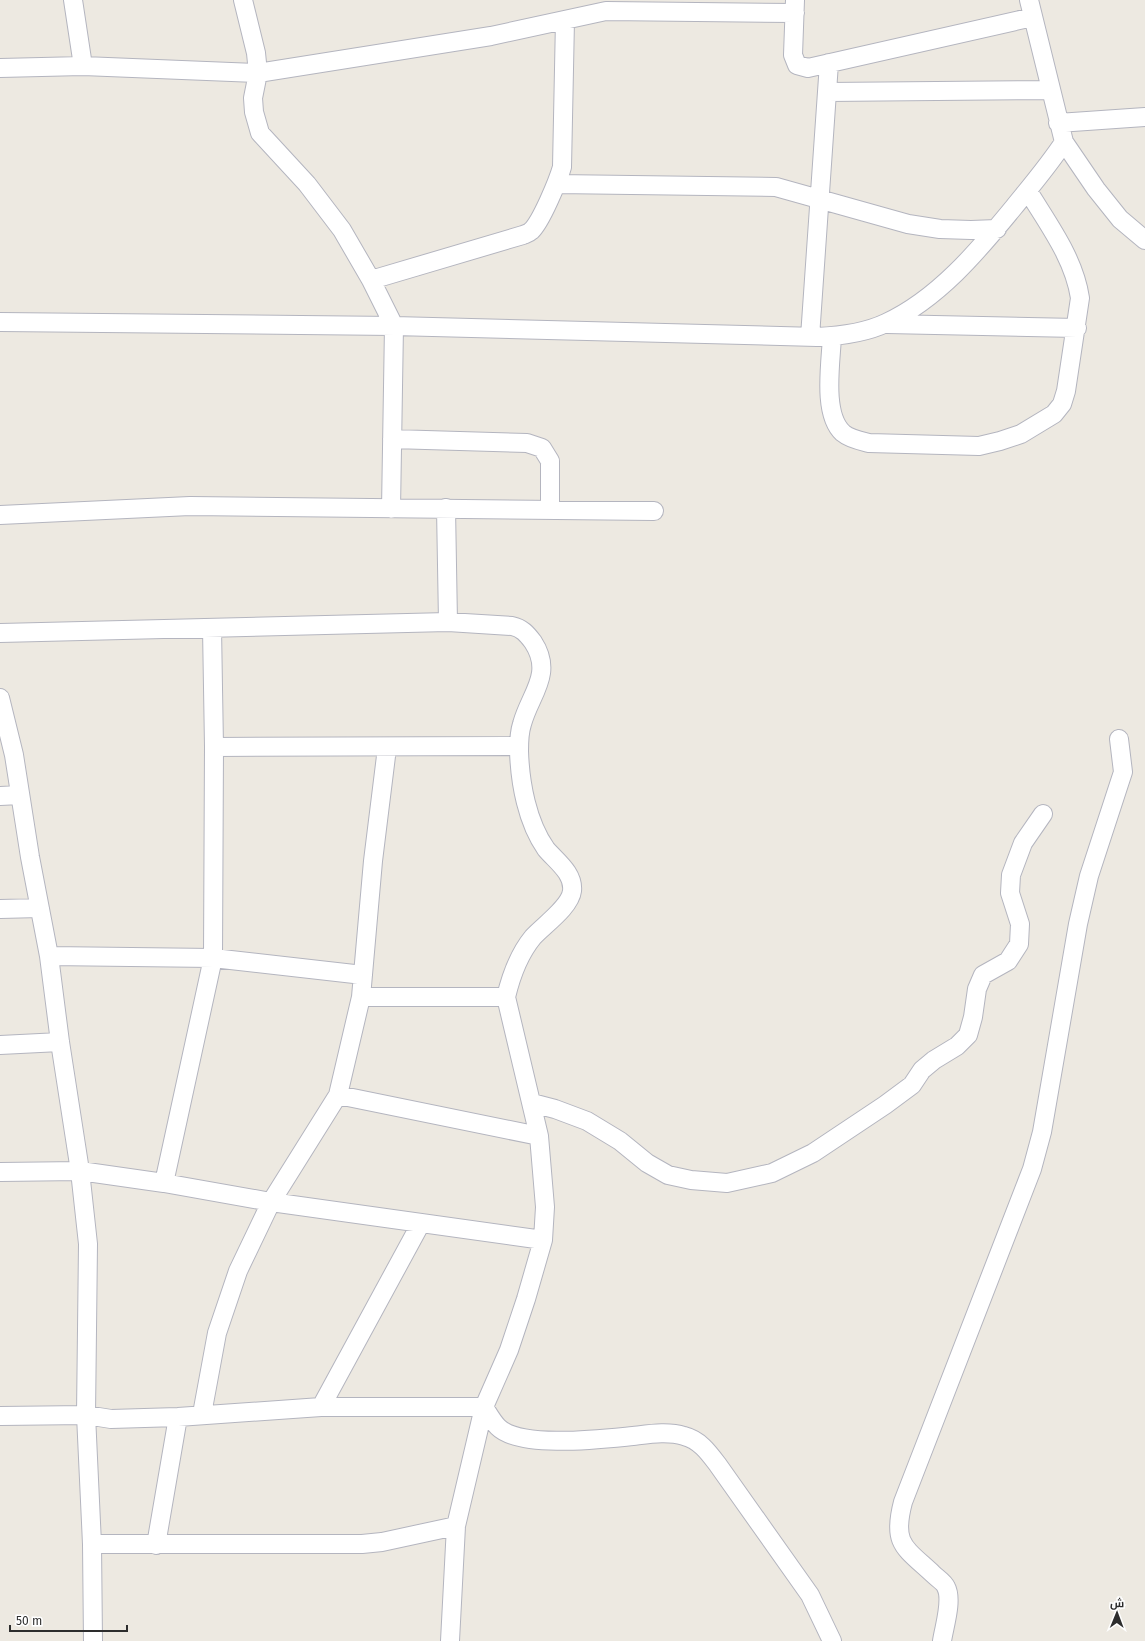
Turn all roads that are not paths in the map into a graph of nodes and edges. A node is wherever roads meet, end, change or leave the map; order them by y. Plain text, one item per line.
1 (73, 0) edge
2 (243, 0) edge
3 (795, 7) edge
4 (1031, 8) edge
5 (565, 20) junction
6 (829, 63) junction
7 (83, 66) junction
8 (0, 68) edge
9 (258, 73) junction
10 (1051, 90) junction
11 (827, 92) junction
12 (1145, 117) edge
13 (1058, 123) junction
14 (1064, 142) junction
15 (556, 184) junction
16 (1028, 191) junction
17 (819, 200) junction
18 (997, 229) junction
19 (1145, 240) edge
20 (371, 280) junction
21 (0, 322) edge
22 (885, 324) junction
23 (394, 326) junction
24 (1077, 328) junction
25 (832, 336) junction
26 (810, 337) junction
27 (392, 439) junction
28 (391, 508) junction
29 (446, 508) junction
30 (550, 509) junction
31 (654, 510) dead end
32 (0, 515) edge
33 (448, 622) junction
34 (212, 628) junction
35 (0, 633) edge
36 (0, 698) edge
37 (1119, 739) dead end
38 (519, 746) junction
39 (214, 747) junction
40 (387, 748) junction
41 (0, 796) edge
42 (20, 796) junction
43 (1043, 814) dead end
44 (40, 908) junction
45 (0, 909) edge
46 (49, 956) junction
47 (213, 958) junction
48 (363, 975) junction
49 (361, 997) junction
50 (506, 997) junction
51 (60, 1042) junction
52 (0, 1045) edge
53 (338, 1095) junction
54 (532, 1103) junction
55 (540, 1136) junction
56 (0, 1172) edge
57 (80, 1172) junction
58 (164, 1183) junction
59 (271, 1202) junction
60 (422, 1223) junction
61 (543, 1240) junction
62 (484, 1407) junction
63 (321, 1408) junction
64 (202, 1414) junction
65 (86, 1415) junction
66 (0, 1416) edge
67 (178, 1417) junction
68 (456, 1526) junction
69 (92, 1544) junction
70 (156, 1545) junction
71 (93, 1641) edge
72 (450, 1641) edge
73 (832, 1641) edge
74 (942, 1641) edge

1 - 7 street
2 - 9 street
3 - 5 street
3 - 6 street
4 - 6 street
4 - 10 street
5 - 9 street
5 - 15 street
6 - 11 street
7 - 8 street
7 - 9 street
9 - 20 street
10 - 11 street
10 - 13 street
11 - 17 street
12 - 13 street
13 - 14 street
14 - 16 street
14 - 19 street
15 - 17 street
15 - 20 street
16 - 18 street
16 - 24 street
17 - 18 street
17 - 26 street
18 - 22 street
20 - 23 street
21 - 23 street
22 - 24 street
22 - 25 street
23 - 26 street
23 - 27 street
24 - 25 street
25 - 26 street
27 - 28 street
27 - 30 street
28 - 29 street
28 - 32 street
29 - 30 street
29 - 33 street
30 - 31 street
33 - 34 street
33 - 38 street
34 - 35 street
34 - 39 street
36 - 42 street
37 - 74 street
38 - 40 street
38 - 50 street
39 - 40 street
39 - 47 street
40 - 48 street
41 - 42 street
42 - 44 street
43 - 54 street
44 - 45 street
44 - 46 street
46 - 47 street
46 - 51 street
47 - 48 street
47 - 58 street
48 - 49 street
49 - 50 street
49 - 53 street
50 - 54 street
51 - 52 street
51 - 57 street
53 - 55 street
53 - 59 street
54 - 55 street
55 - 61 street
56 - 57 street
57 - 58 street
57 - 65 street
58 - 59 street
59 - 60 street
59 - 64 street
60 - 61 street
60 - 63 street
61 - 62 street
62 - 63 street
62 - 68 street
62 - 73 street
63 - 64 street
64 - 67 street
65 - 66 street
65 - 67 street
65 - 69 street
67 - 70 street
68 - 70 street
68 - 72 street
69 - 70 street
69 - 71 street

